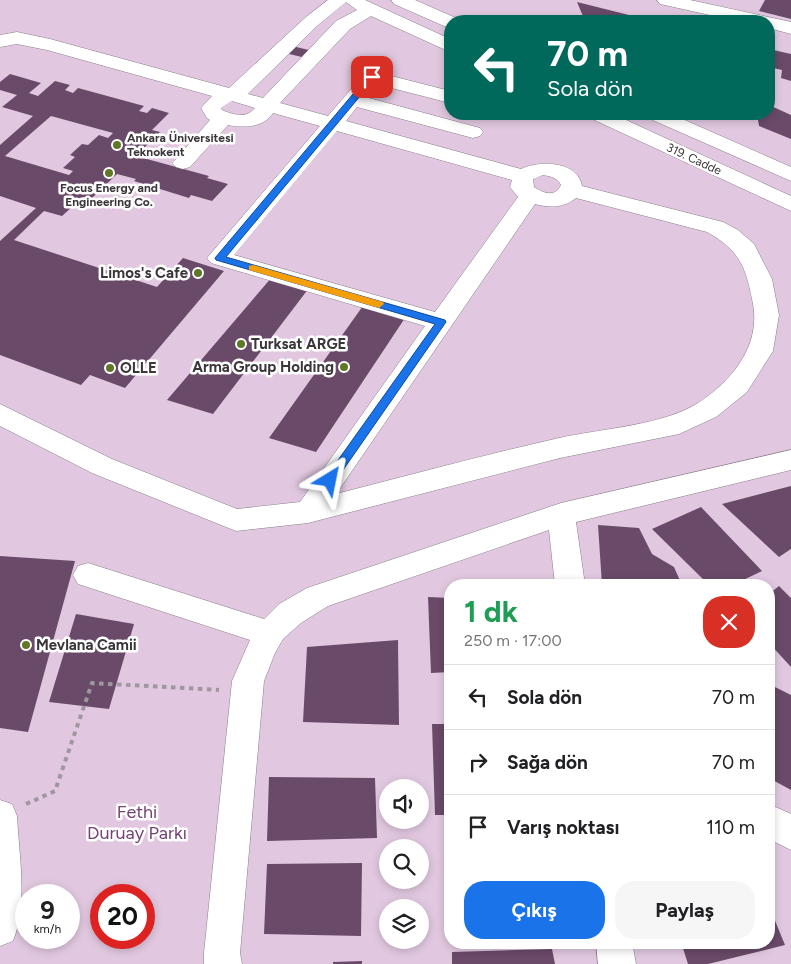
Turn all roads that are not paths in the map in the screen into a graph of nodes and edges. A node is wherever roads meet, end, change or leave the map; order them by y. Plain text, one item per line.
1 (339, 0) edge
2 (352, 0) edge
3 (400, 0) edge
4 (666, 0) edge
5 (371, 9) junction
6 (733, 15) edge
7 (444, 19) edge
8 (775, 24) edge
9 (791, 28) edge
10 (0, 41) edge
11 (444, 43) edge
12 (444, 95) edge
13 (233, 96) junction
14 (352, 100) junction
15 (267, 105) junction
16 (223, 118) junction
17 (482, 120) edge
18 (610, 120) edge
19 (669, 120) edge
20 (332, 123) junction
21 (473, 132) junction
22 (454, 157) junction
23 (183, 162) dead end
24 (791, 174) edge
25 (526, 186) junction
26 (571, 190) junction
27 (791, 204) edge
28 (441, 322) junction
29 (0, 414) edge
30 (791, 460) edge
31 (308, 512) junction
32 (561, 514) junction
33 (88, 575) dead end
34 (569, 579) edge
35 (269, 634) junction
36 (0, 816) edge
37 (775, 824) edge
38 (791, 833) edge
39 (0, 928) edge
40 (615, 949) edge
41 (223, 964) edge
42 (617, 964) edge

1 - 13 street
2 - 5 street
3 - 7 street
4 - 6 street
5 - 11 street
5 - 15 street
8 - 9 street
10 - 13 street
12 - 14 street
13 - 15 street
13 - 16 street
14 - 20 street
14 - 21 street
15 - 16 street
15 - 20 street
16 - 23 street
17 - 21 street
18 - 27 street, 319. Cadde
19 - 24 street, 319. Cadde
20 - 22 street
20 - 28 street
21 - 22 street
22 - 25 street
25 - 26 street
25 - 26 street
25 - 28 street
26 - 31 street
28 - 31 street
29 - 31 street
30 - 32 street
32 - 34 street
32 - 35 street
33 - 35 street
35 - 41 street
36 - 39 street
37 - 38 street
40 - 42 street

